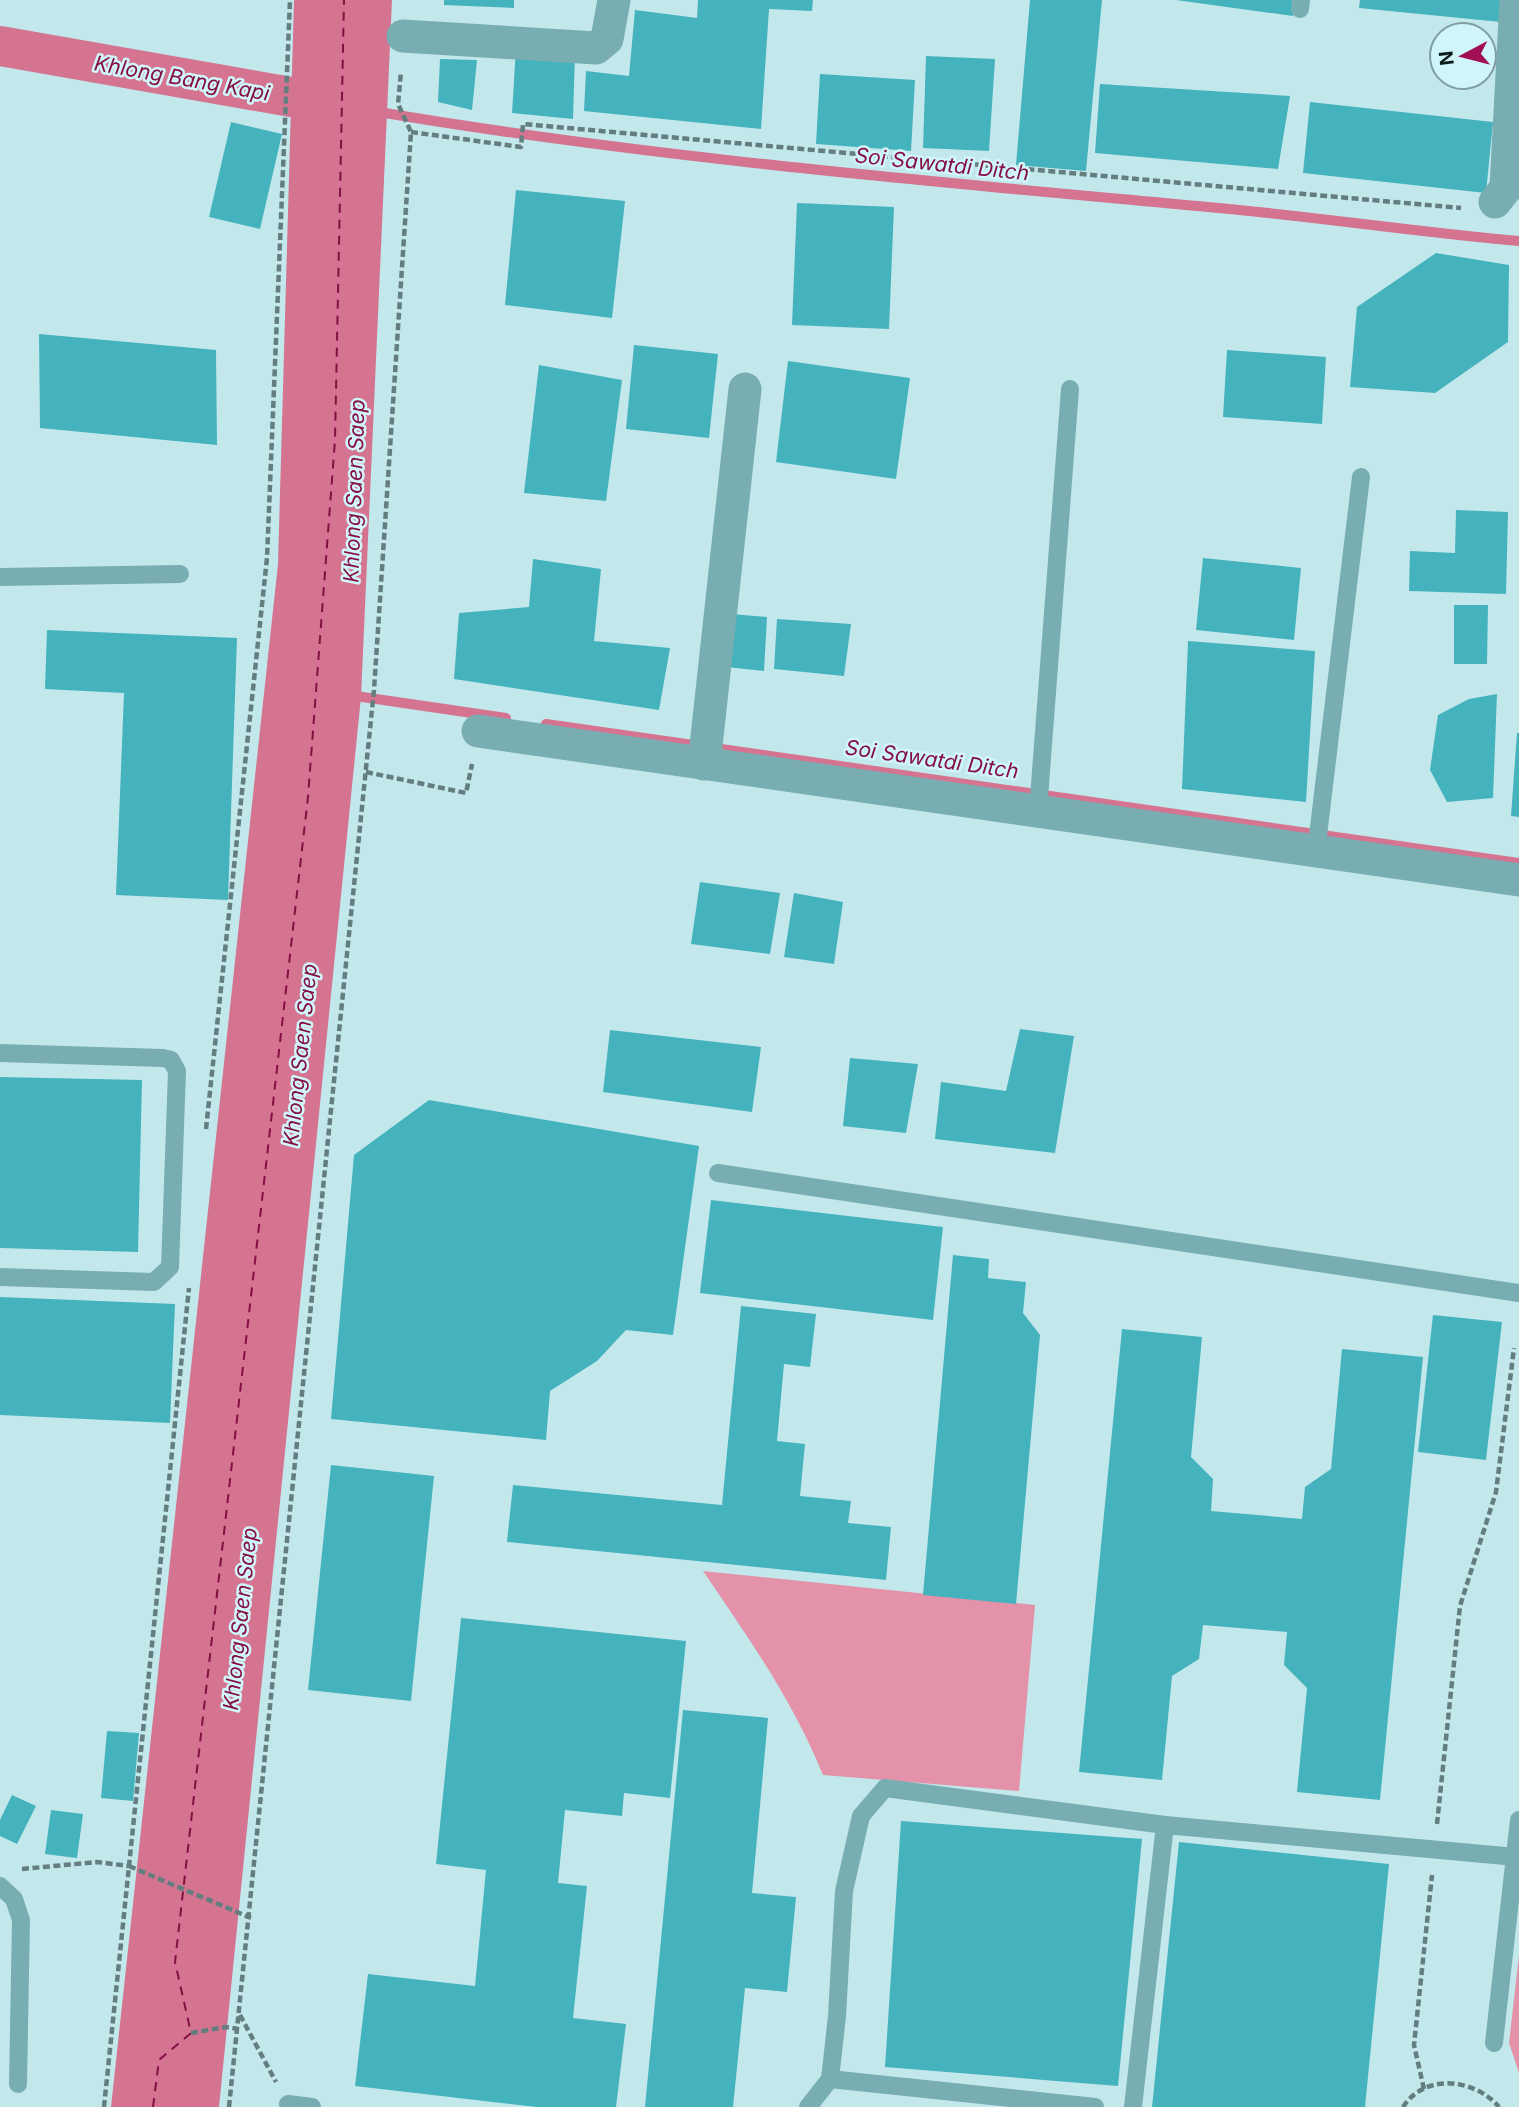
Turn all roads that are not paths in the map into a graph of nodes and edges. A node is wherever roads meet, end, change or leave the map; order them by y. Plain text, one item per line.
1 (614, 0) edge
2 (1516, 0) edge
3 (403, 36) dead end
4 (1495, 202) road end
5 (745, 389) dead end
6 (1070, 389) dead end
7 (1361, 477) dead end
8 (180, 574) dead end
9 (0, 577) edge
10 (478, 731) road end
11 (704, 762) junction
12 (1040, 798) junction
13 (1317, 846) junction
14 (1519, 880) edge
15 (0, 1053) edge
16 (718, 1173) dead end
17 (0, 1277) edge
18 (1519, 1293) edge
19 (1519, 1820) edge
20 (1166, 1825) junction
21 (1516, 1857) junction
22 (0, 1886) edge
23 (1494, 2043) dead end
24 (830, 2079) junction
25 (18, 2084) dead end
26 (288, 2104) road end
27 (312, 2107) edge
28 (807, 2107) edge
29 (1094, 2107) edge
30 (1133, 2107) edge

1 - 3 street
2 - 4 street
5 - 11 street
6 - 12 lane
7 - 13 lane
8 - 9 lane
10 - 11 street
11 - 12 street
12 - 13 street
13 - 14 street
15 - 17 lane
16 - 18 lane
19 - 21 lane
20 - 21 lane
20 - 24 lane
20 - 30 lane
21 - 23 lane
22 - 25 lane
24 - 28 lane
24 - 29 lane
26 - 27 lane

